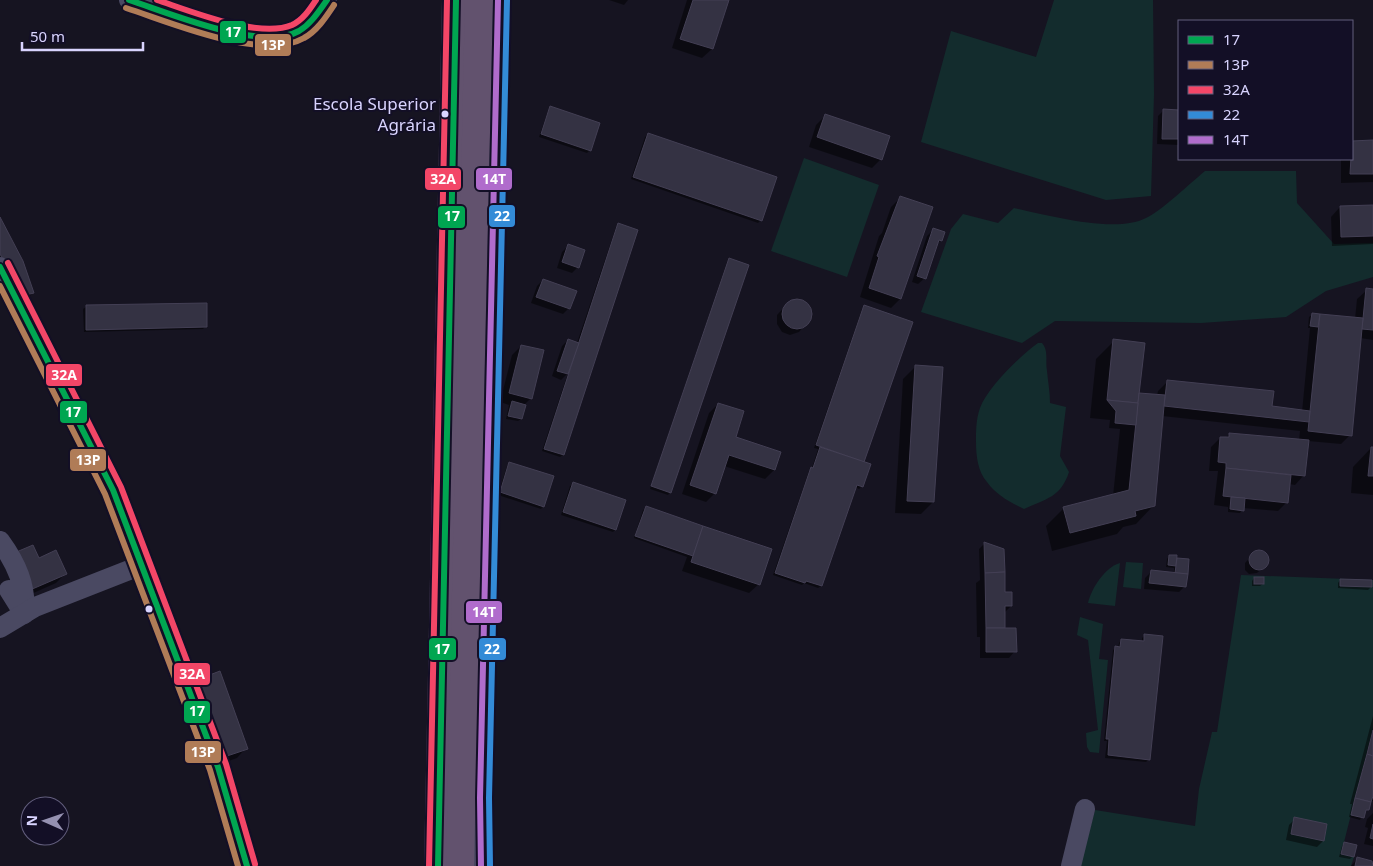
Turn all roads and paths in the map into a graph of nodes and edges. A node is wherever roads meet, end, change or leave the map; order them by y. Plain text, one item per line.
1 (129, 0) edge
2 (327, 0) edge
3 (456, 0) edge
4 (479, 0) edge
5 (498, 0) edge
6 (0, 267) edge
7 (0, 541) edge
8 (142, 564) junction
9 (9, 590) dead end
10 (24, 614) junction
11 (0, 628) edge
12 (1085, 809) dead end
13 (247, 866) edge
14 (438, 866) edge
15 (460, 866) edge
16 (481, 866) edge
17 (1071, 866) edge

1 - 2 street
3 - 14 highway
4 - 15 highway
5 - 16 street
6 - 8 street
7 - 10 street
8 - 10 street
8 - 13 street
9 - 10 street
10 - 11 street
12 - 17 street

